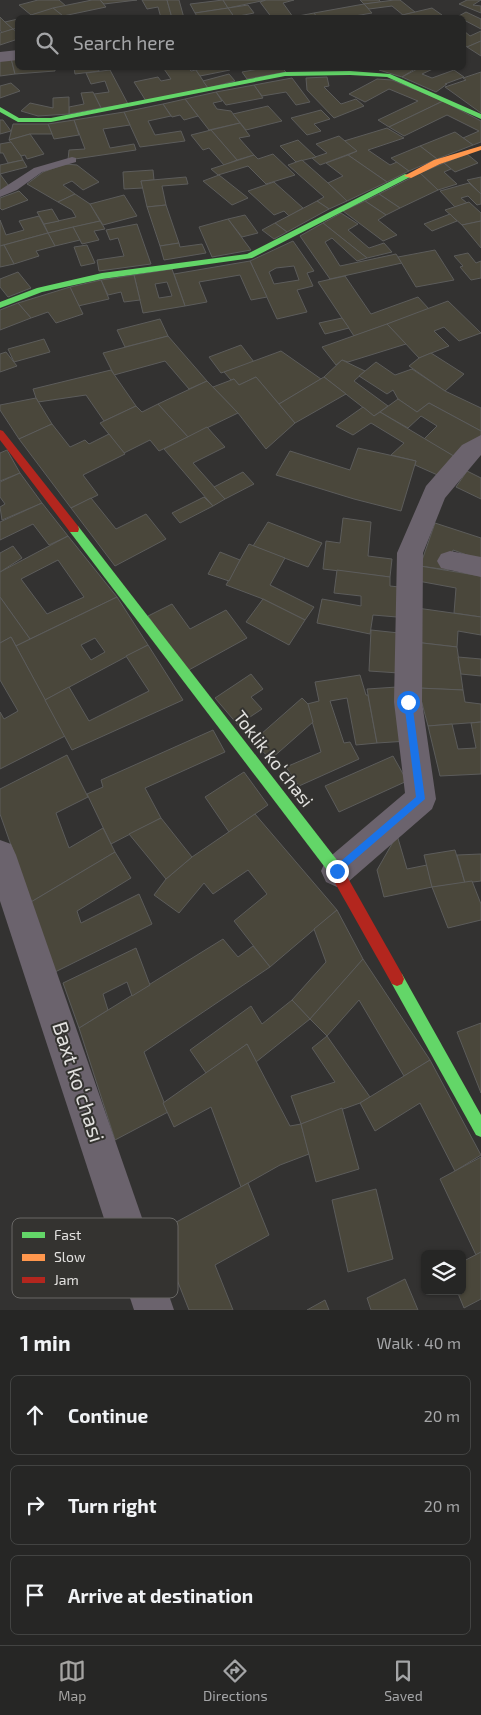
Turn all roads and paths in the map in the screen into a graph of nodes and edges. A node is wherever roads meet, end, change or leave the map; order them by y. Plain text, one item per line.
1 (15, 55) edge
2 (0, 57) edge
3 (0, 109) edge
4 (481, 117) edge
5 (481, 148) edge
6 (72, 160) dead end
7 (0, 194) edge
8 (0, 306) edge
9 (0, 433) edge
10 (481, 444) edge
11 (450, 561) dead end
12 (481, 567) edge
13 (0, 855) edge
14 (337, 871) junction
15 (481, 1130) edge
16 (124, 1218) edge
17 (150, 1298) edge
18 (154, 1310) edge

1 - 2 street
3 - 4 street
5 - 8 street
6 - 7 lane
9 - 14 street, Toklik koʻchasi
10 - 14 street
11 - 12 street
13 - 16 street, Baxt koʻchasi
14 - 15 street, Toklik koʻchasi
17 - 18 street, Baxt koʻchasi

